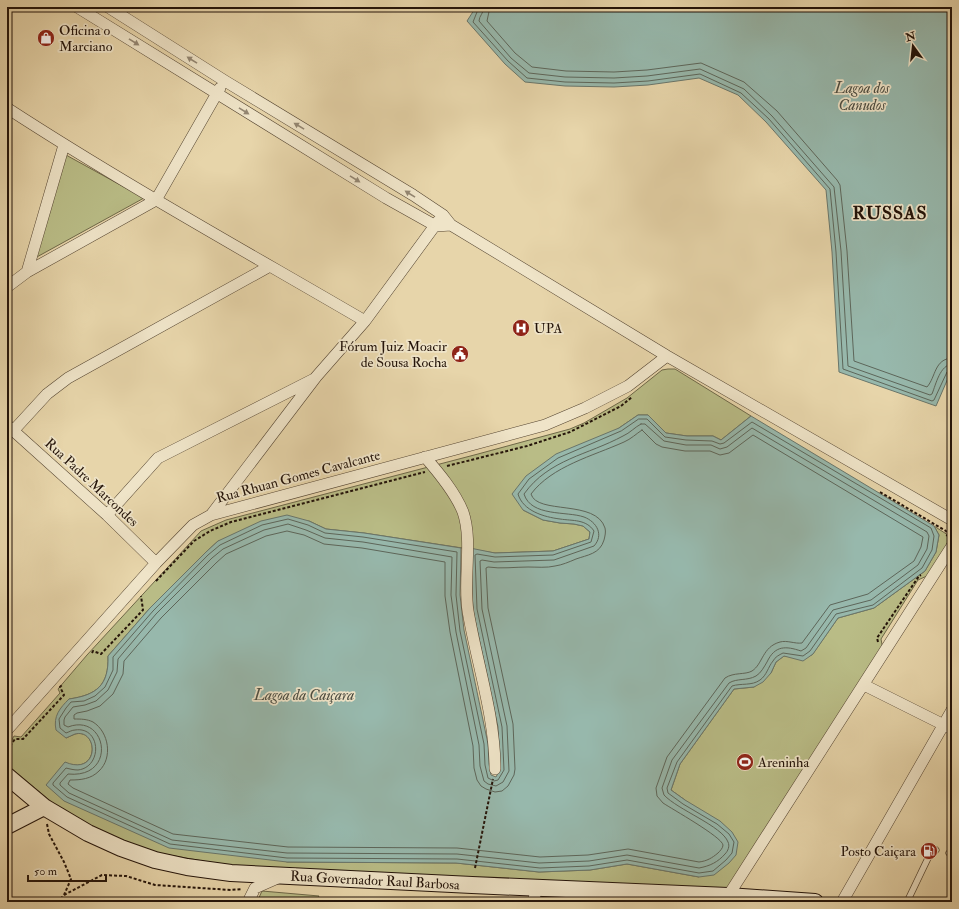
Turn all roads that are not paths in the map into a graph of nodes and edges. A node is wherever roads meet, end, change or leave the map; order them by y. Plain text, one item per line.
1 (77, 7) edge
2 (108, 7) edge
3 (225, 81) junction
4 (216, 94) junction
5 (7, 108) edge
6 (64, 145) junction
7 (156, 200) junction
8 (443, 215) junction
9 (451, 225) junction
10 (436, 226) junction
11 (270, 266) junction
12 (27, 272) junction
13 (7, 287) edge
14 (365, 321) junction
15 (667, 356) junction
16 (316, 378) junction
17 (10, 428) edge
18 (425, 458) junction
19 (107, 515) junction
20 (211, 515) junction
21 (952, 520) edge
22 (948, 543) edge
23 (156, 563) junction
24 (864, 685) junction
25 (952, 710) edge
26 (948, 727) edge
27 (7, 730) edge
28 (495, 769) road end
29 (7, 776) edge
30 (44, 807) junction
31 (7, 826) edge
32 (936, 850) dead end
33 (284, 875) junction
34 (535, 895) edge
35 (728, 896) junction
36 (248, 902) edge
37 (815, 902) edge
38 (842, 902) edge
39 (906, 902) edge

1 -> 4 street
3 -> 2 street
3 - 4 street
8 -> 3 street
4 - 7 street
4 -> 10 street
5 - 6 street
6 - 7 street
6 - 12 street
7 - 11 street
7 - 12 street
8 - 9 street
8 - 10 street
9 - 10 street
9 - 15 street
10 - 14 street
11 - 14 street
11 - 17 street
12 - 13 street
14 - 16 street
15 - 18 street, Rua Rhuan Gomes Cavalcante
15 - 21 street
16 - 19 street
16 - 20 street
17 - 19 street, Rua Padre Marcondes
18 - 20 street, Rua Rhuan Gomes Cavalcante
18 - 28 street
19 - 23 street, Rua Padre Marcondes
20 - 23 street, Rua Rhuan Gomes Cavalcante
22 - 24 street
23 - 27 street, Rua Rhuan Gomes Cavalcante
24 - 26 street
24 - 35 street
25 - 26 street
26 - 38 street
29 - 30 street, Rua Governador Raul Barbosa
30 - 31 street
30 - 33 street, Rua Governador Raul Barbosa
32 - 39 lane
33 - 34 street, Rua Governador Raul Barbosa
33 - 36 street
34 - 35 street, Rua Governador Raul Barbosa
35 - 37 street, Rua Governador Raul Barbosa

